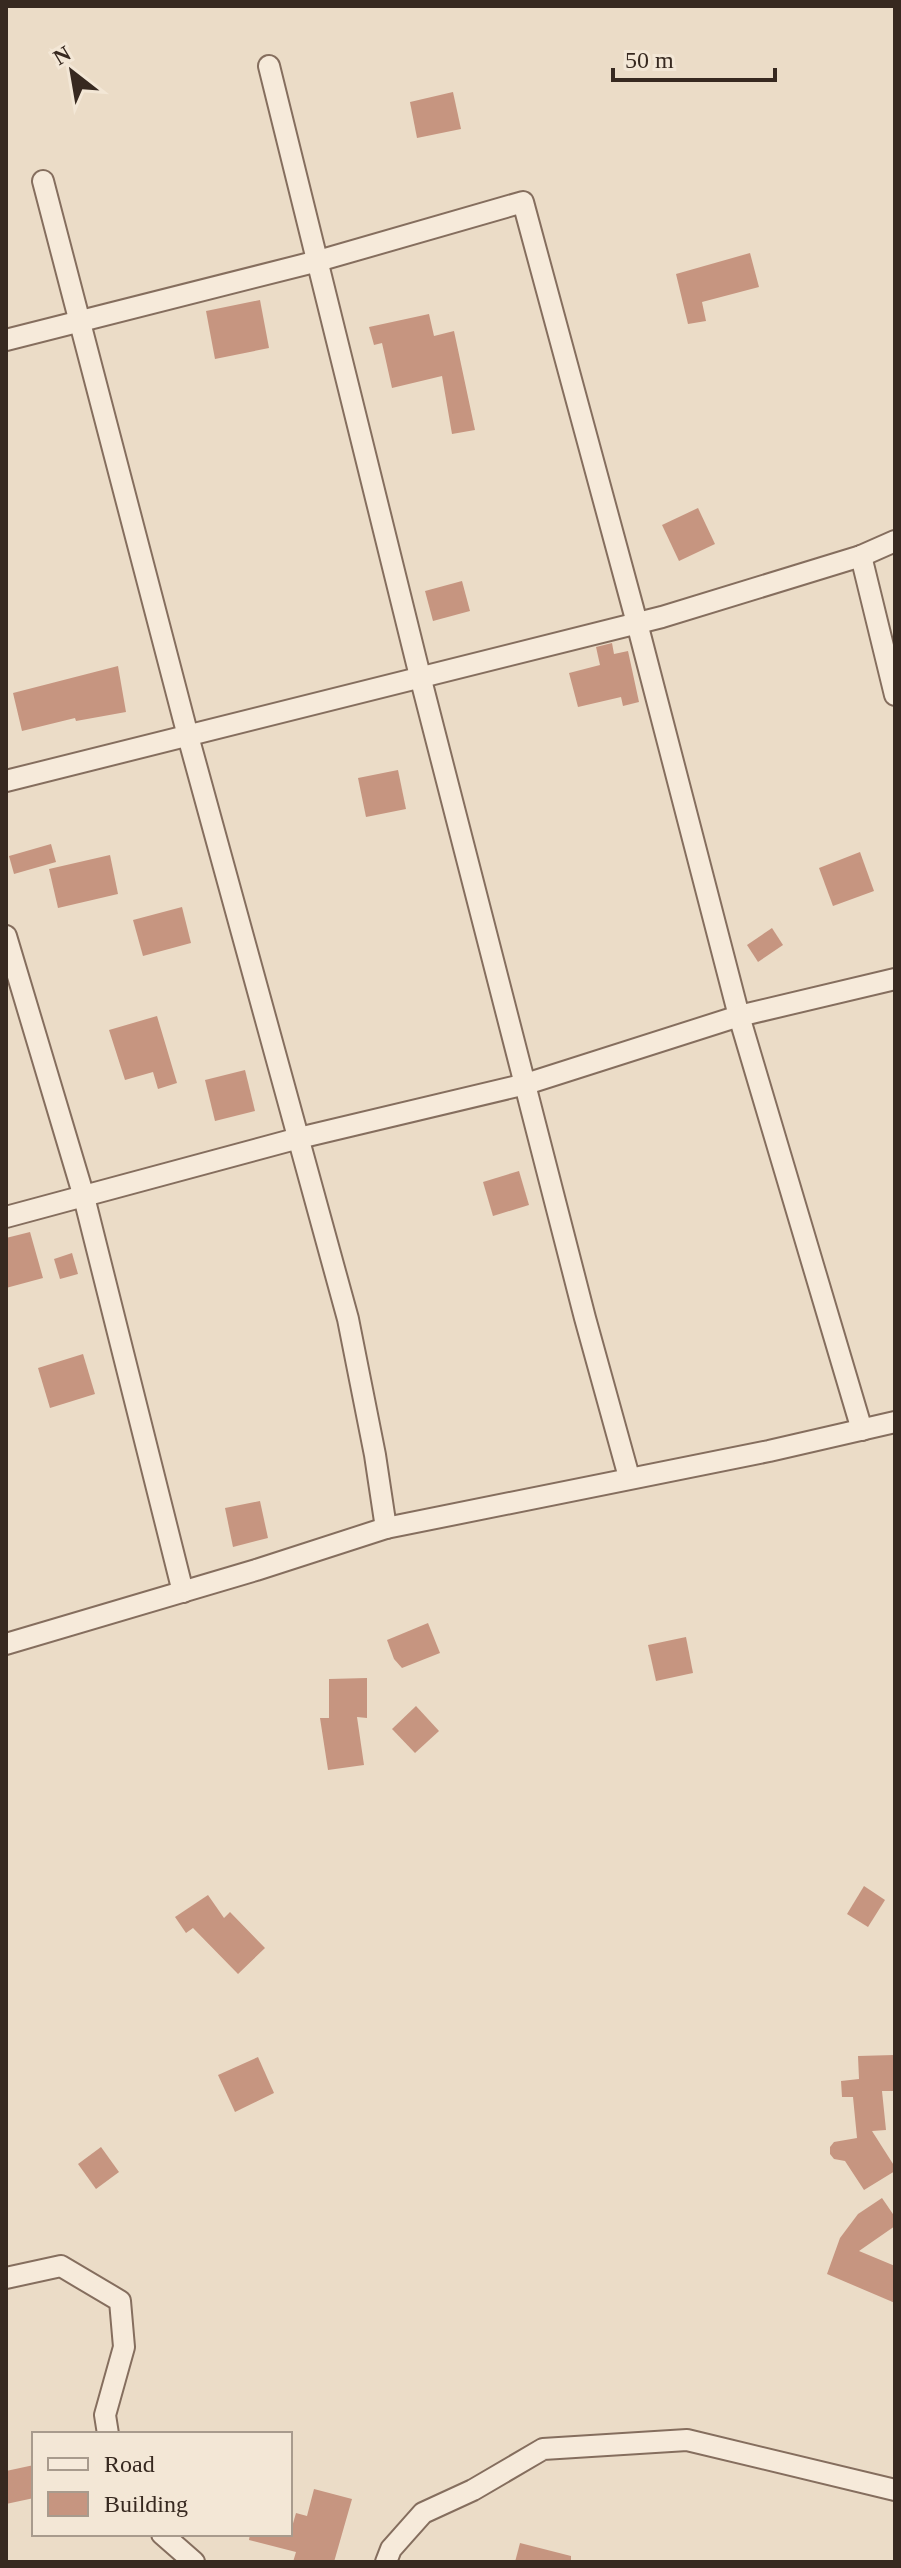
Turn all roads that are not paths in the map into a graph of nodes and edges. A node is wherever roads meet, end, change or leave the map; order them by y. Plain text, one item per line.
1 (269, 66) dead end
2 (43, 181) dead end
3 (318, 261) junction
4 (80, 322) junction
5 (6, 340) edge
6 (895, 541) edge
7 (861, 556) junction
8 (637, 623) junction
9 (420, 676) junction
10 (895, 695) edge
11 (188, 736) junction
12 (6, 781) edge
13 (6, 936) edge
14 (895, 979) edge
15 (739, 1016) junction
16 (526, 1084) junction
17 (299, 1138) junction
18 (84, 1197) junction
19 (6, 1217) edge
20 (895, 1422) edge
21 (862, 1430) junction
22 (629, 1477) junction
23 (386, 1528) junction
24 (183, 1592) junction
25 (6, 1644) edge
26 (6, 2278) edge
27 (108, 2432) edge
28 (895, 2490) edge
29 (164, 2536) edge
30 (194, 2562) edge
31 (386, 2562) edge

1 - 3 street
2 - 4 street
3 - 4 street
3 - 8 street
3 - 9 street
4 - 5 street
4 - 11 street
6 - 7 street
7 - 8 street
7 - 10 street
8 - 9 street
8 - 15 street
9 - 11 street
9 - 16 street
11 - 12 street
11 - 17 street
13 - 18 street
14 - 15 street
15 - 16 street
15 - 21 street
16 - 17 street
16 - 22 street
17 - 18 street
17 - 23 street
18 - 19 street
18 - 24 street
20 - 21 street
21 - 22 street
22 - 23 street
23 - 24 street
24 - 25 street
26 - 27 street
28 - 31 street
29 - 30 street

